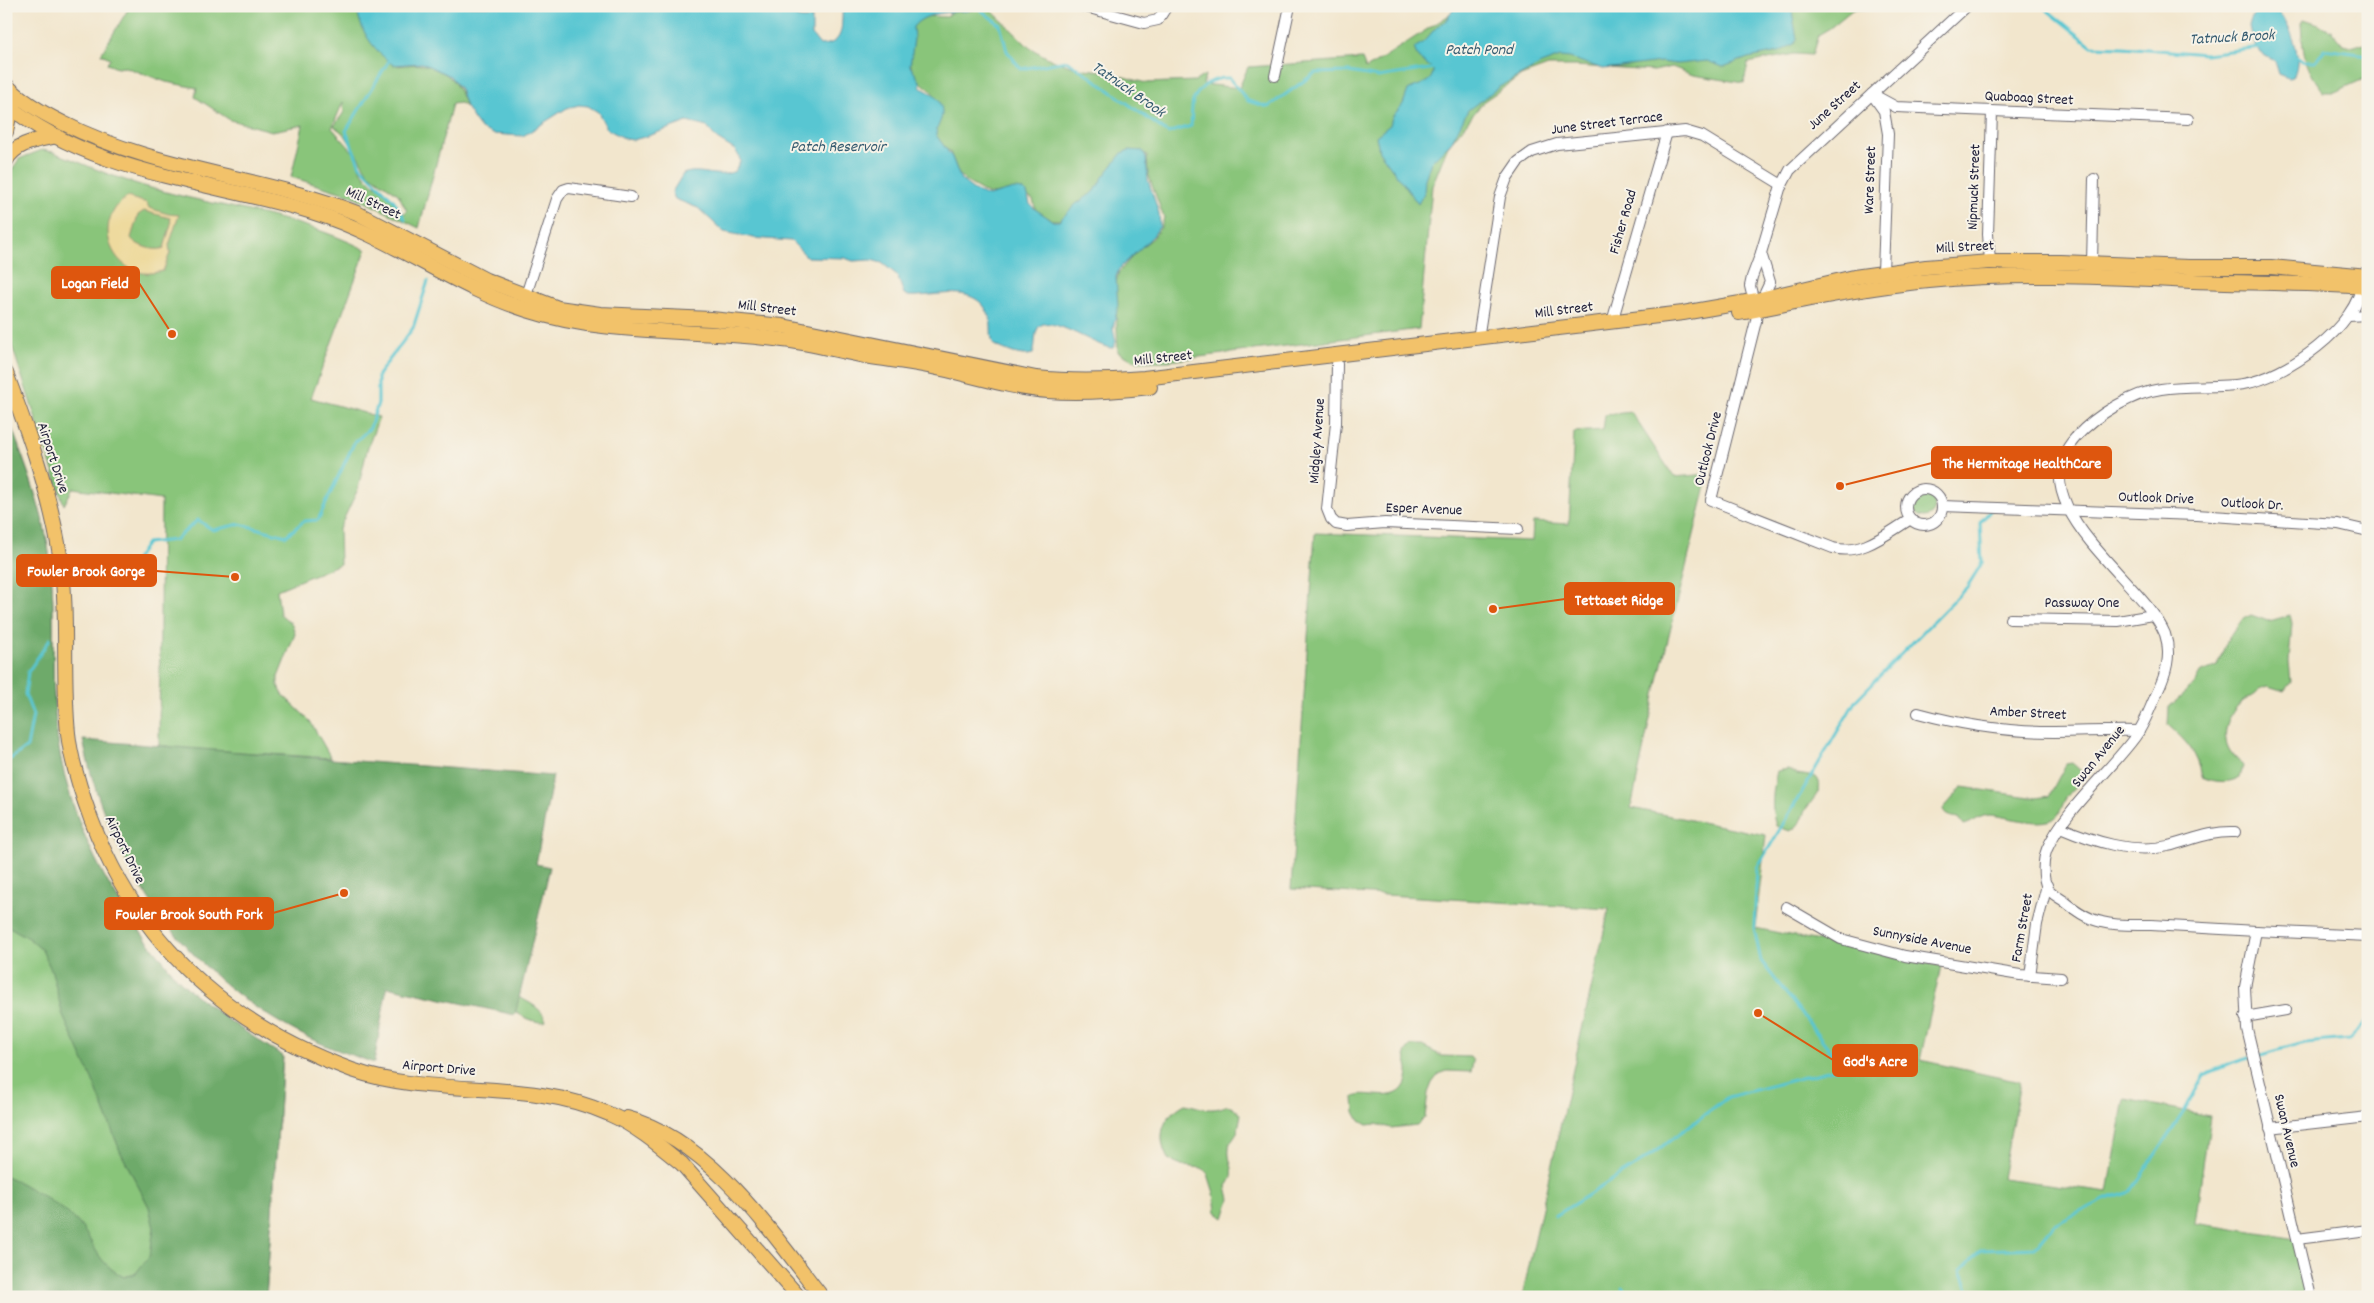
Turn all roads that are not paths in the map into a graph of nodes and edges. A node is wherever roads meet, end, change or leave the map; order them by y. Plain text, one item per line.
1 (1082, 6) edge
2 (1168, 6) edge
3 (1290, 6) edge
4 (1967, 6) edge
5 (1275, 76) dead end
6 (1872, 94) junction
7 (9, 98) edge
8 (1992, 112) junction
9 (2188, 120) dead end
10 (6, 132) edge
11 (1667, 132) junction
12 (57, 136) junction
13 (6, 161) edge
14 (2094, 179) dead end
15 (1782, 185) junction
16 (631, 197) dead end
17 (1761, 253) junction
18 (1990, 262) junction
19 (2092, 263) junction
20 (1883, 272) junction
21 (2365, 281) edge
22 (526, 295) junction
23 (1757, 303) junction
24 (2348, 316) junction
25 (2368, 316) edge
26 (1612, 322) junction
27 (1478, 338) junction
28 (1337, 364) junction
29 (982, 372) junction
30 (6, 373) edge
31 (1942, 506) junction
32 (2069, 510) junction
33 (1331, 519) joint
34 (1911, 519) junction
35 (1518, 529) dead end
36 (2368, 531) edge
37 (2153, 615) junction
38 (2010, 619) dead end
39 (1918, 712) dead end
40 (2139, 731) junction
41 (2060, 827) junction
42 (2235, 832) dead end
43 (2047, 885) junction
44 (1786, 907) dead end
45 (2256, 931) junction
46 (2368, 936) edge
47 (2030, 976) junction
48 (2061, 978) dead end
49 (2286, 1010) dead end
50 (2246, 1017) junction
51 (605, 1112) junction
52 (2368, 1117) edge
53 (2270, 1128) junction
54 (2368, 1230) edge
55 (2297, 1238) junction
56 (757, 1249) junction
57 (786, 1297) edge
58 (799, 1297) edge
59 (822, 1297) edge
60 (2311, 1297) edge

1 - 2 street
3 - 5 street
4 - 6 street, June Street
6 - 8 street, Quaboag Street
6 - 15 street, June Street
6 - 20 street, Ware Street
7 - 10 main road
7 - 12 main road, Mill Street
7 - 22 main road, Mill Street
8 - 9 street, Quaboag Street
8 - 18 street, Nipmuck Street
11 - 15 street, June Street Terrace
11 - 26 street, Fisher Road
11 - 27 street, June Street Terrace
12 - 13 main road
12 - 29 main road, Mill Street
14 - 19 street
15 - 17 street, June Street
16 - 22 street
17 - 23 street, June Street
17 - 23 street
18 - 19 main road, Mill Street
18 - 20 main road, Mill Street
19 - 21 main road, Mill Street
20 - 23 main road, Mill Street
21 - 23 main road, Mill Street
21 - 24 street, Swan Avenue
22 - 29 main road, Mill Street
23 - 26 main road, Mill Street
23 - 28 main road, Mill Street
23 - 34 street, Outlook Drive
24 - 25 street
24 - 32 street, Swan Avenue
26 - 27 main road, Mill Street
27 - 29 main road, Mill Street
28 - 29 main road, Mill Street
28 - 33 street, Midgley Avenue
30 - 51 main road, Airport Drive
31 - 32 street, Outlook Drive
31 - 34 street
31 - 34 street
32 - 36 street, Outlook Drive
32 - 37 street, Swan Avenue
33 - 35 street, Esper Avenue
37 - 38 street, Passway One
37 - 40 street, Swan Avenue
39 - 40 street, Amber Street
40 - 41 street, Swan Avenue
41 - 42 street
41 - 43 street, Swan Avenue
43 - 45 street
43 - 47 street, Farm Street
44 - 47 street, Sunnyside Avenue
45 - 46 street
45 - 50 street, Swan Avenue
47 - 48 street, Sunnyside Avenue
49 - 50 street
50 - 53 street, Swan Avenue
51 - 56 main road, Airport Drive
51 - 59 main road, Airport Drive
52 - 53 street
53 - 55 street, Swan Avenue
54 - 55 street
55 - 60 street, Swan Avenue
56 - 57 main road, Airport Drive
56 - 58 main road, Airport Drive

